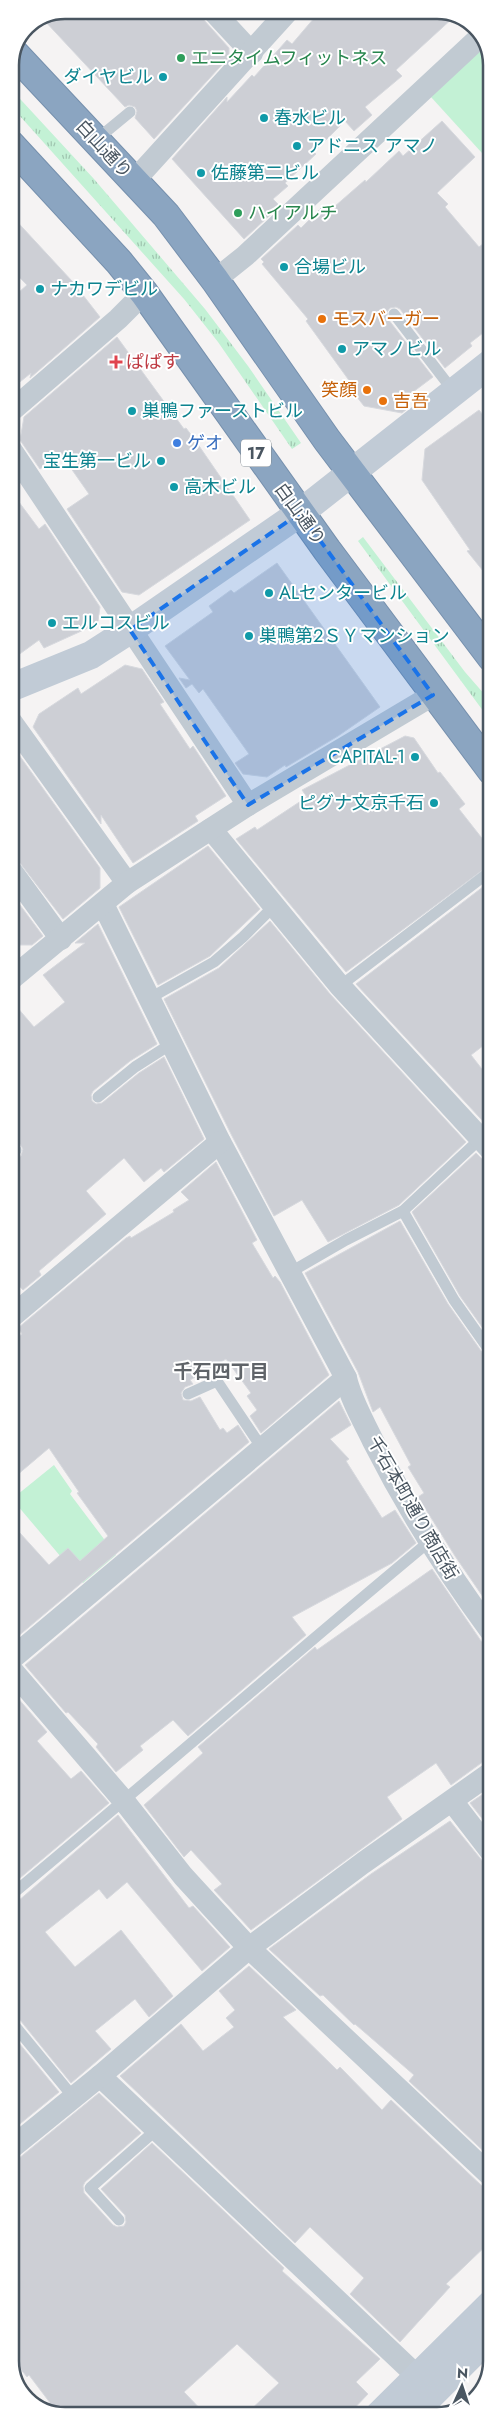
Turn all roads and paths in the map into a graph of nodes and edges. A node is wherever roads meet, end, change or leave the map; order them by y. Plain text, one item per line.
1 (220, 19) edge
2 (281, 19) edge
3 (476, 41) edge
4 (252, 54) junction
5 (20, 59) edge
6 (130, 112) dead end
7 (96, 140) junction
8 (19, 154) edge
9 (134, 181) junction
10 (215, 280) junction
11 (144, 293) junction
12 (394, 314) dead end
13 (483, 369) edge
14 (454, 392) junction
15 (19, 404) edge
16 (19, 462) edge
17 (351, 473) junction
18 (300, 513) junction
19 (130, 630) junction
20 (483, 646) edge
21 (19, 684) edge
22 (433, 695) junction
23 (19, 733) edge
24 (483, 759) edge
25 (248, 805) junction
26 (211, 829) junction
27 (483, 877) edge
28 (19, 881) edge
29 (127, 883) junction
30 (103, 904) junction
31 (273, 907) junction
32 (61, 939) junction
33 (19, 971) edge
34 (340, 986) junction
35 (150, 998) junction
36 (171, 1044) junction
37 (98, 1097) dead end
38 (483, 1140) edge
39 (220, 1142) junction
40 (483, 1147) edge
41 (403, 1211) junction
42 (289, 1273) junction
43 (19, 1310) edge
44 (483, 1341) edge
45 (346, 1378) junction
46 (188, 1394) dead end
47 (262, 1448) junction
48 (430, 1541) junction
49 (483, 1621) edge
50 (19, 1652) edge
51 (19, 1679) edge
52 (483, 1779) edge
53 (452, 1801) junction
54 (124, 1802) junction
55 (483, 1841) edge
56 (19, 1889) edge
57 (249, 1948) junction
58 (19, 2031) edge
59 (100, 2076) junction
60 (74, 2098) junction
61 (156, 2130) junction
62 (19, 2142) edge
63 (483, 2169) edge
64 (119, 2220) dead end
65 (483, 2312) edge
66 (483, 2343) edge
67 (418, 2377) junction
68 (388, 2407) edge
69 (420, 2407) edge

1 - 4 street
2 - 4 street
3 - 10 street
4 - 9 street
5 - 7 highway, 白山通り
6 - 7 lane
7 - 9 highway, 白山通り
8 - 11 highway, 白山通り / 17
9 - 10 highway, 白山通り
10 - 17 highway, 白山通り
11 - 15 street
11 - 18 highway, 白山通り / 17
12 - 14 lane
13 - 14 street
14 - 17 street
16 - 19 street
17 - 18 street
17 - 20 highway, 白山通り
18 - 19 street
18 - 22 highway, 白山通り / 17
19 - 21 street
19 - 25 street
22 - 24 highway, 白山通り / 17
22 - 25 street
23 - 29 street
25 - 26 street
26 - 29 street
26 - 31 street
27 - 34 lane
28 - 32 street
29 - 30 street
30 - 32 street
30 - 35 street, 千石本町通り商店街
31 - 34 street
31 - 35 lane
32 - 33 street
34 - 38 street
35 - 36 street, 千石本町通り商店街
36 - 37 lane
36 - 39 street, 千石本町通り商店街
39 - 42 street, 千石本町通り商店街
39 - 43 street
40 - 41 lane
41 - 42 lane
41 - 44 lane
42 - 45 street, 千石本町通り商店街
45 - 47 street
45 - 48 street, 千石本町通り商店街
46 - 47 lane
47 - 50 street
48 - 49 street, 千石本町通り商店街
48 - 54 lane
51 - 54 street
52 - 53 street
53 - 55 street
53 - 57 street
54 - 56 lane
54 - 57 street
57 - 59 street
57 - 63 street
58 - 60 lane
59 - 60 street
59 - 61 street
60 - 62 street
61 - 64 lane
61 - 67 street
65 - 67 street
66 - 69 street
67 - 68 street

